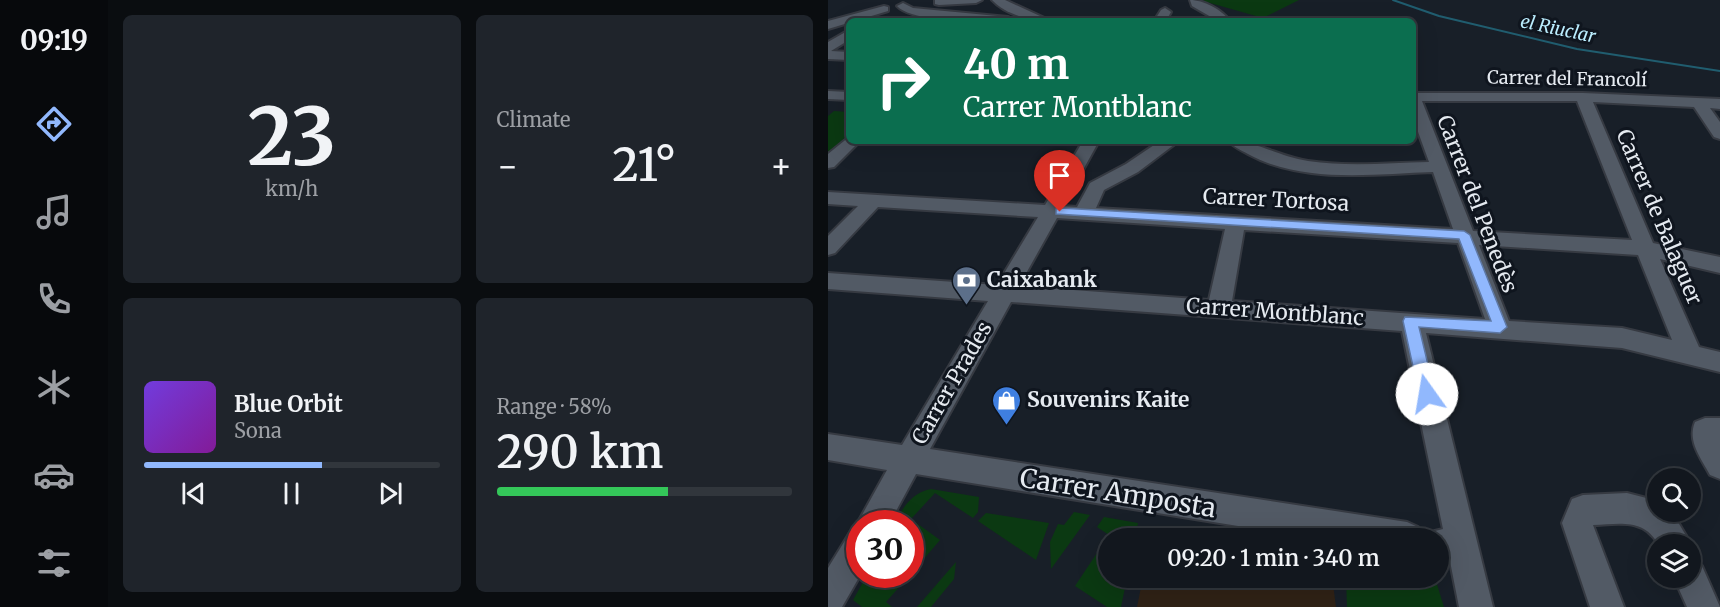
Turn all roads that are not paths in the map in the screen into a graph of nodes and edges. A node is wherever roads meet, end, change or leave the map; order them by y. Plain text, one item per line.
1 (976, 0) edge
2 (998, 0) edge
3 (1196, 0) edge
4 (891, 7) edge
5 (864, 18) edge
6 (975, 18) edge
7 (1037, 18) edge
8 (1222, 18) edge
9 (828, 20) edge
10 (828, 25) edge
11 (846, 25) edge
12 (846, 25) edge
13 (846, 26) edge
14 (828, 48) edge
15 (828, 55) edge
16 (846, 56) edge
17 (828, 95) edge
18 (846, 96) edge
19 (1416, 97) edge
20 (1584, 97) junction
21 (1699, 103) junction
22 (1720, 104) edge
23 (1416, 105) edge
24 (1720, 134) edge
25 (849, 144) edge
26 (1088, 144) edge
27 (1167, 144) edge
28 (1243, 144) edge
29 (828, 163) edge
30 (1438, 167) junction
31 (828, 198) edge
32 (873, 201) junction
33 (1050, 211) junction
34 (1084, 213) junction
35 (1236, 222) junction
36 (1464, 235) junction
37 (828, 248) edge
38 (1646, 248) junction
39 (1720, 265) edge
40 (828, 281) edge
41 (1003, 293) junction
42 (1219, 308) junction
43 (1410, 321) junction
44 (1500, 327) junction
45 (1690, 355) junction
46 (1720, 362) edge
47 (1720, 431) edge
48 (828, 447) edge
49 (909, 460) junction
50 (1720, 465) edge
51 (880, 510) edge
52 (1343, 528) edge
53 (1670, 534) edge
54 (1450, 545) edge
55 (846, 569) edge
56 (1695, 588) edge
57 (828, 599) edge
58 (1476, 607) edge
59 (1608, 607) edge
60 (1704, 607) edge

1 - 4 street
2 - 7 street
3 - 8 street
4 - 5 street
4 - 6 street
9 - 11 street
10 - 12 street
13 - 14 street
15 - 16 street
17 - 18 street
19 - 20 street, Carrer del Francolí
20 - 21 street, Carrer del Francolí
20 - 38 street, Carrer de Balaguer
21 - 22 street, Carrer del Francolí
21 - 24 street
23 - 30 street, Carrer del Penedès
25 - 29 street
26 - 33 street, Carrer Prades
27 - 34 street
28 - 30 street
30 - 36 street, Carrer del Penedès
31 - 32 street, Carrer Tortosa
32 - 33 street, Carrer Tortosa
32 - 37 street
33 - 34 street, Carrer Tortosa
33 - 41 street, Carrer Prades
34 - 35 street, Carrer Tortosa
35 - 36 street, Carrer Tortosa
35 - 42 street
36 - 38 street, Carrer Tortosa
36 - 44 street, Carrer del Penedès
38 - 39 street, Carrer Tortosa
38 - 45 street, Carrer de Balaguer
40 - 41 street, Carrer Montblanc
41 - 42 street, Carrer Montblanc
41 - 49 street, Carrer Prades
42 - 43 street, Carrer Montblanc
43 - 44 street, Carrer Montblanc
43 - 54 street
44 - 45 street, Carrer Montblanc
45 - 46 street, Carrer Montblanc
47 - 50 street
48 - 49 street, Carrer Amposta
49 - 51 street, Carrer Prades
49 - 52 street, Carrer Amposta
53 - 59 street
54 - 58 street
55 - 57 street
56 - 60 street

